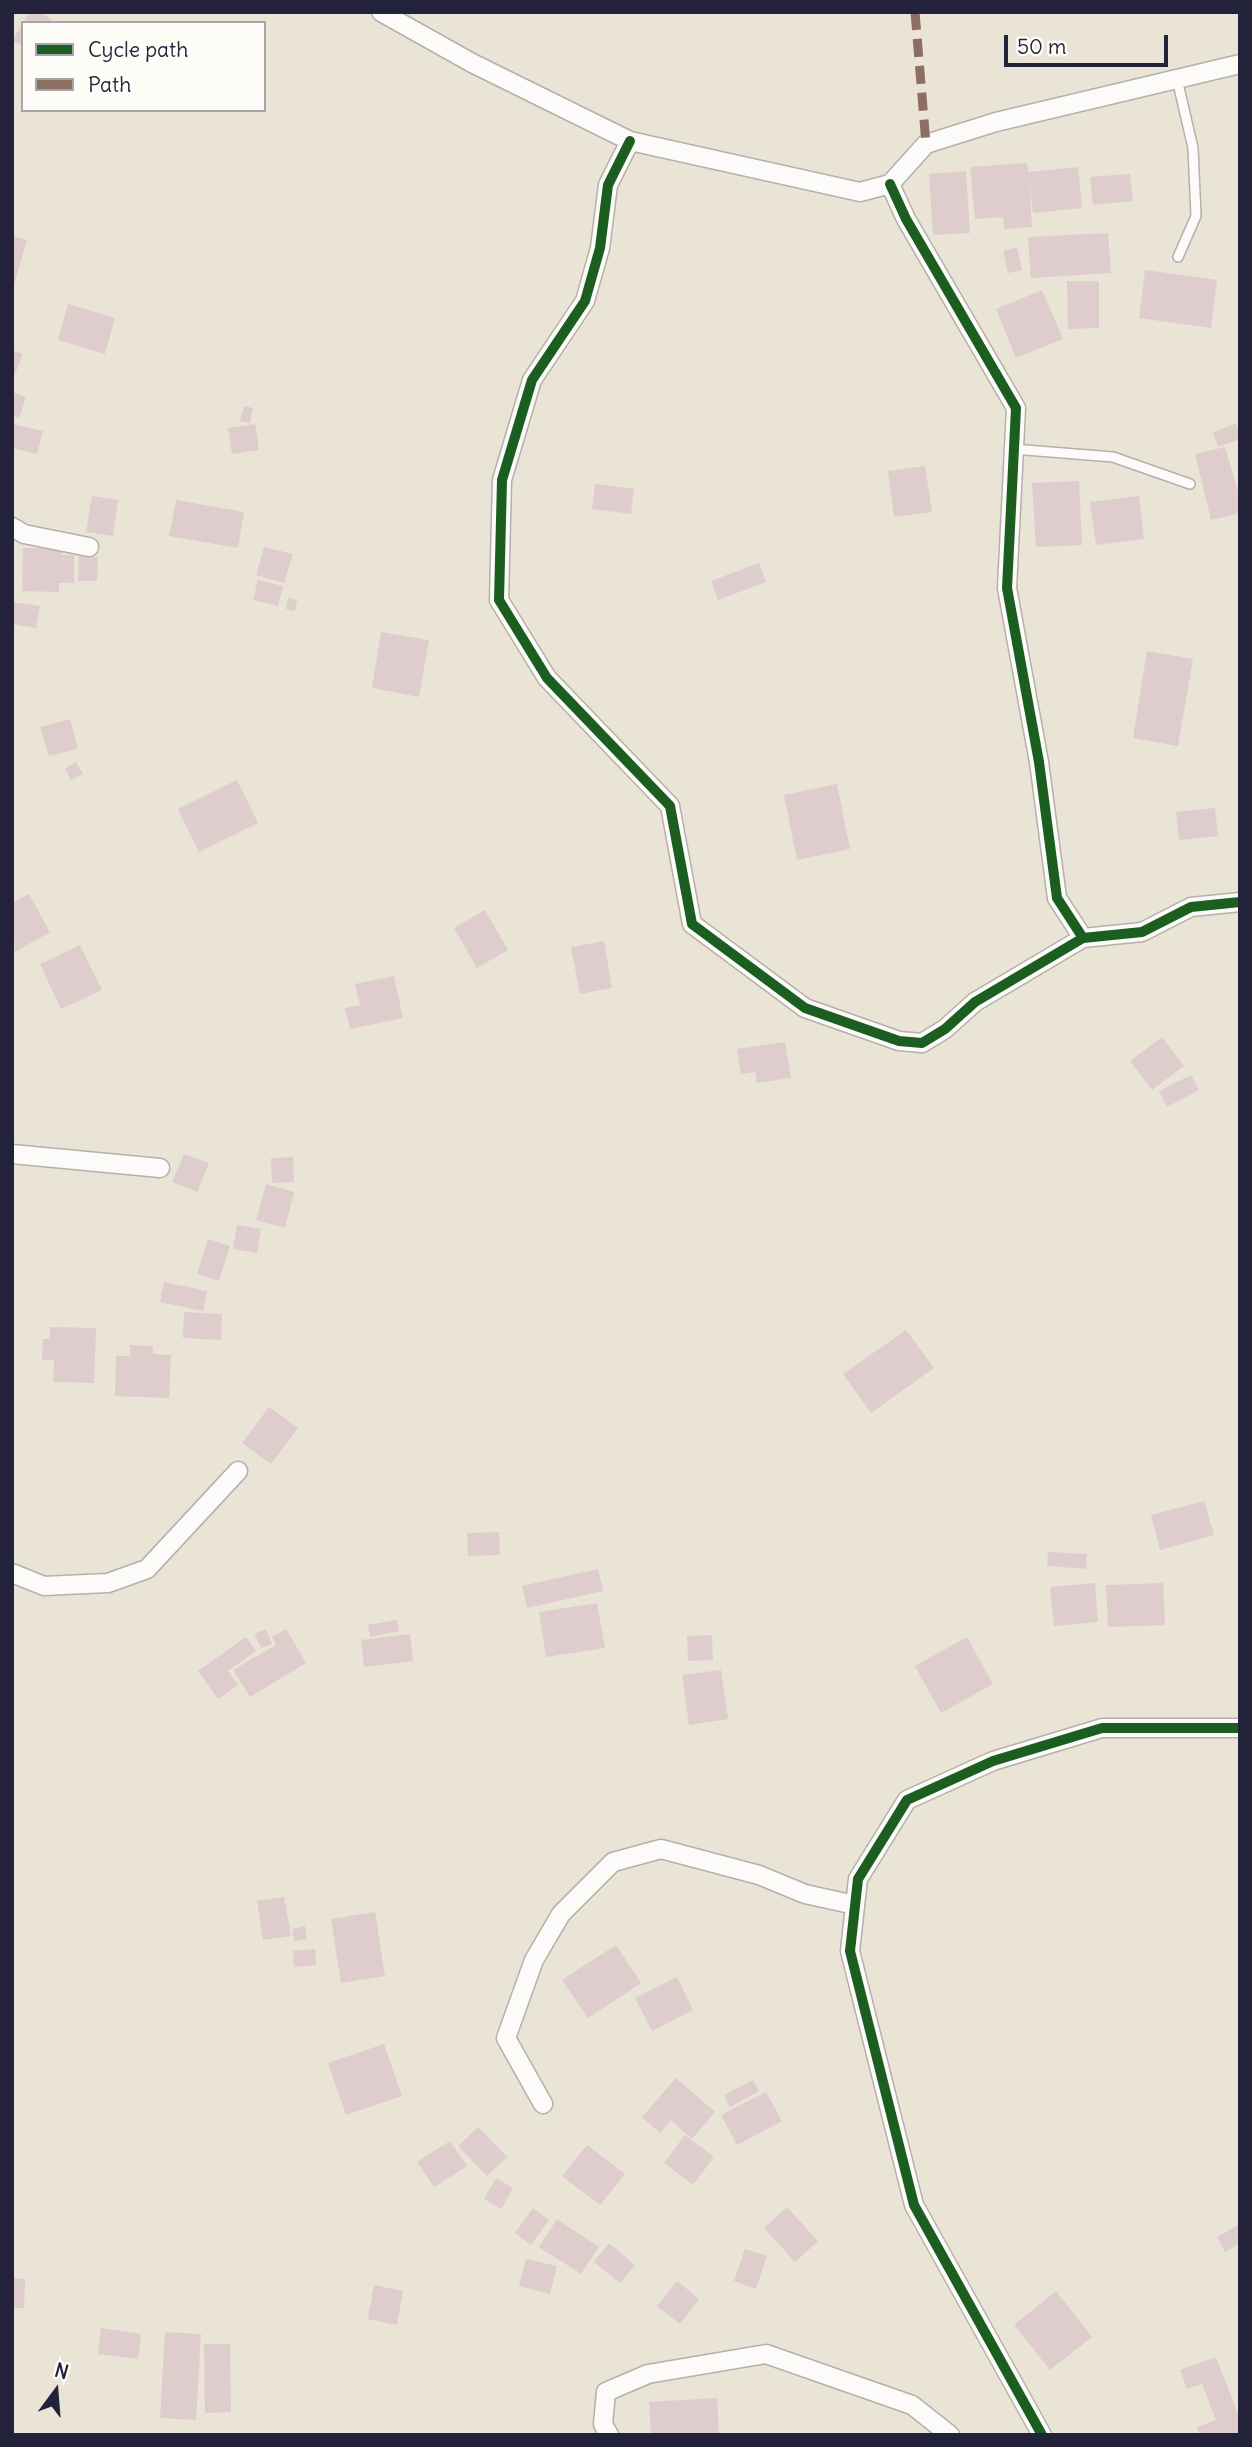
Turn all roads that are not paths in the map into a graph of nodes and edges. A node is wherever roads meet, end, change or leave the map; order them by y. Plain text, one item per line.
1 (382, 12) edge
2 (1240, 64) edge
3 (1177, 79) junction
4 (631, 141) junction
5 (890, 184) junction
6 (1178, 257) dead end
7 (1013, 449) junction
8 (1190, 484) dead end
9 (12, 527) edge
10 (89, 547) dead end
11 (1240, 902) edge
12 (1083, 938) junction
13 (12, 1154) edge
14 (160, 1168) dead end
15 (238, 1471) dead end
16 (12, 1573) edge
17 (1240, 1728) edge
18 (855, 1905) junction
19 (543, 2104) dead end
20 (609, 2435) edge
21 (950, 2435) edge
22 (1042, 2435) edge

1 - 4 street
2 - 3 street
3 - 5 street
3 - 6 lane
4 - 5 street
4 - 12 street
5 - 7 street
7 - 8 lane
7 - 12 street
9 - 10 street
11 - 12 street
13 - 14 street
15 - 16 street
17 - 18 street
18 - 19 street
18 - 22 street
20 - 21 street

